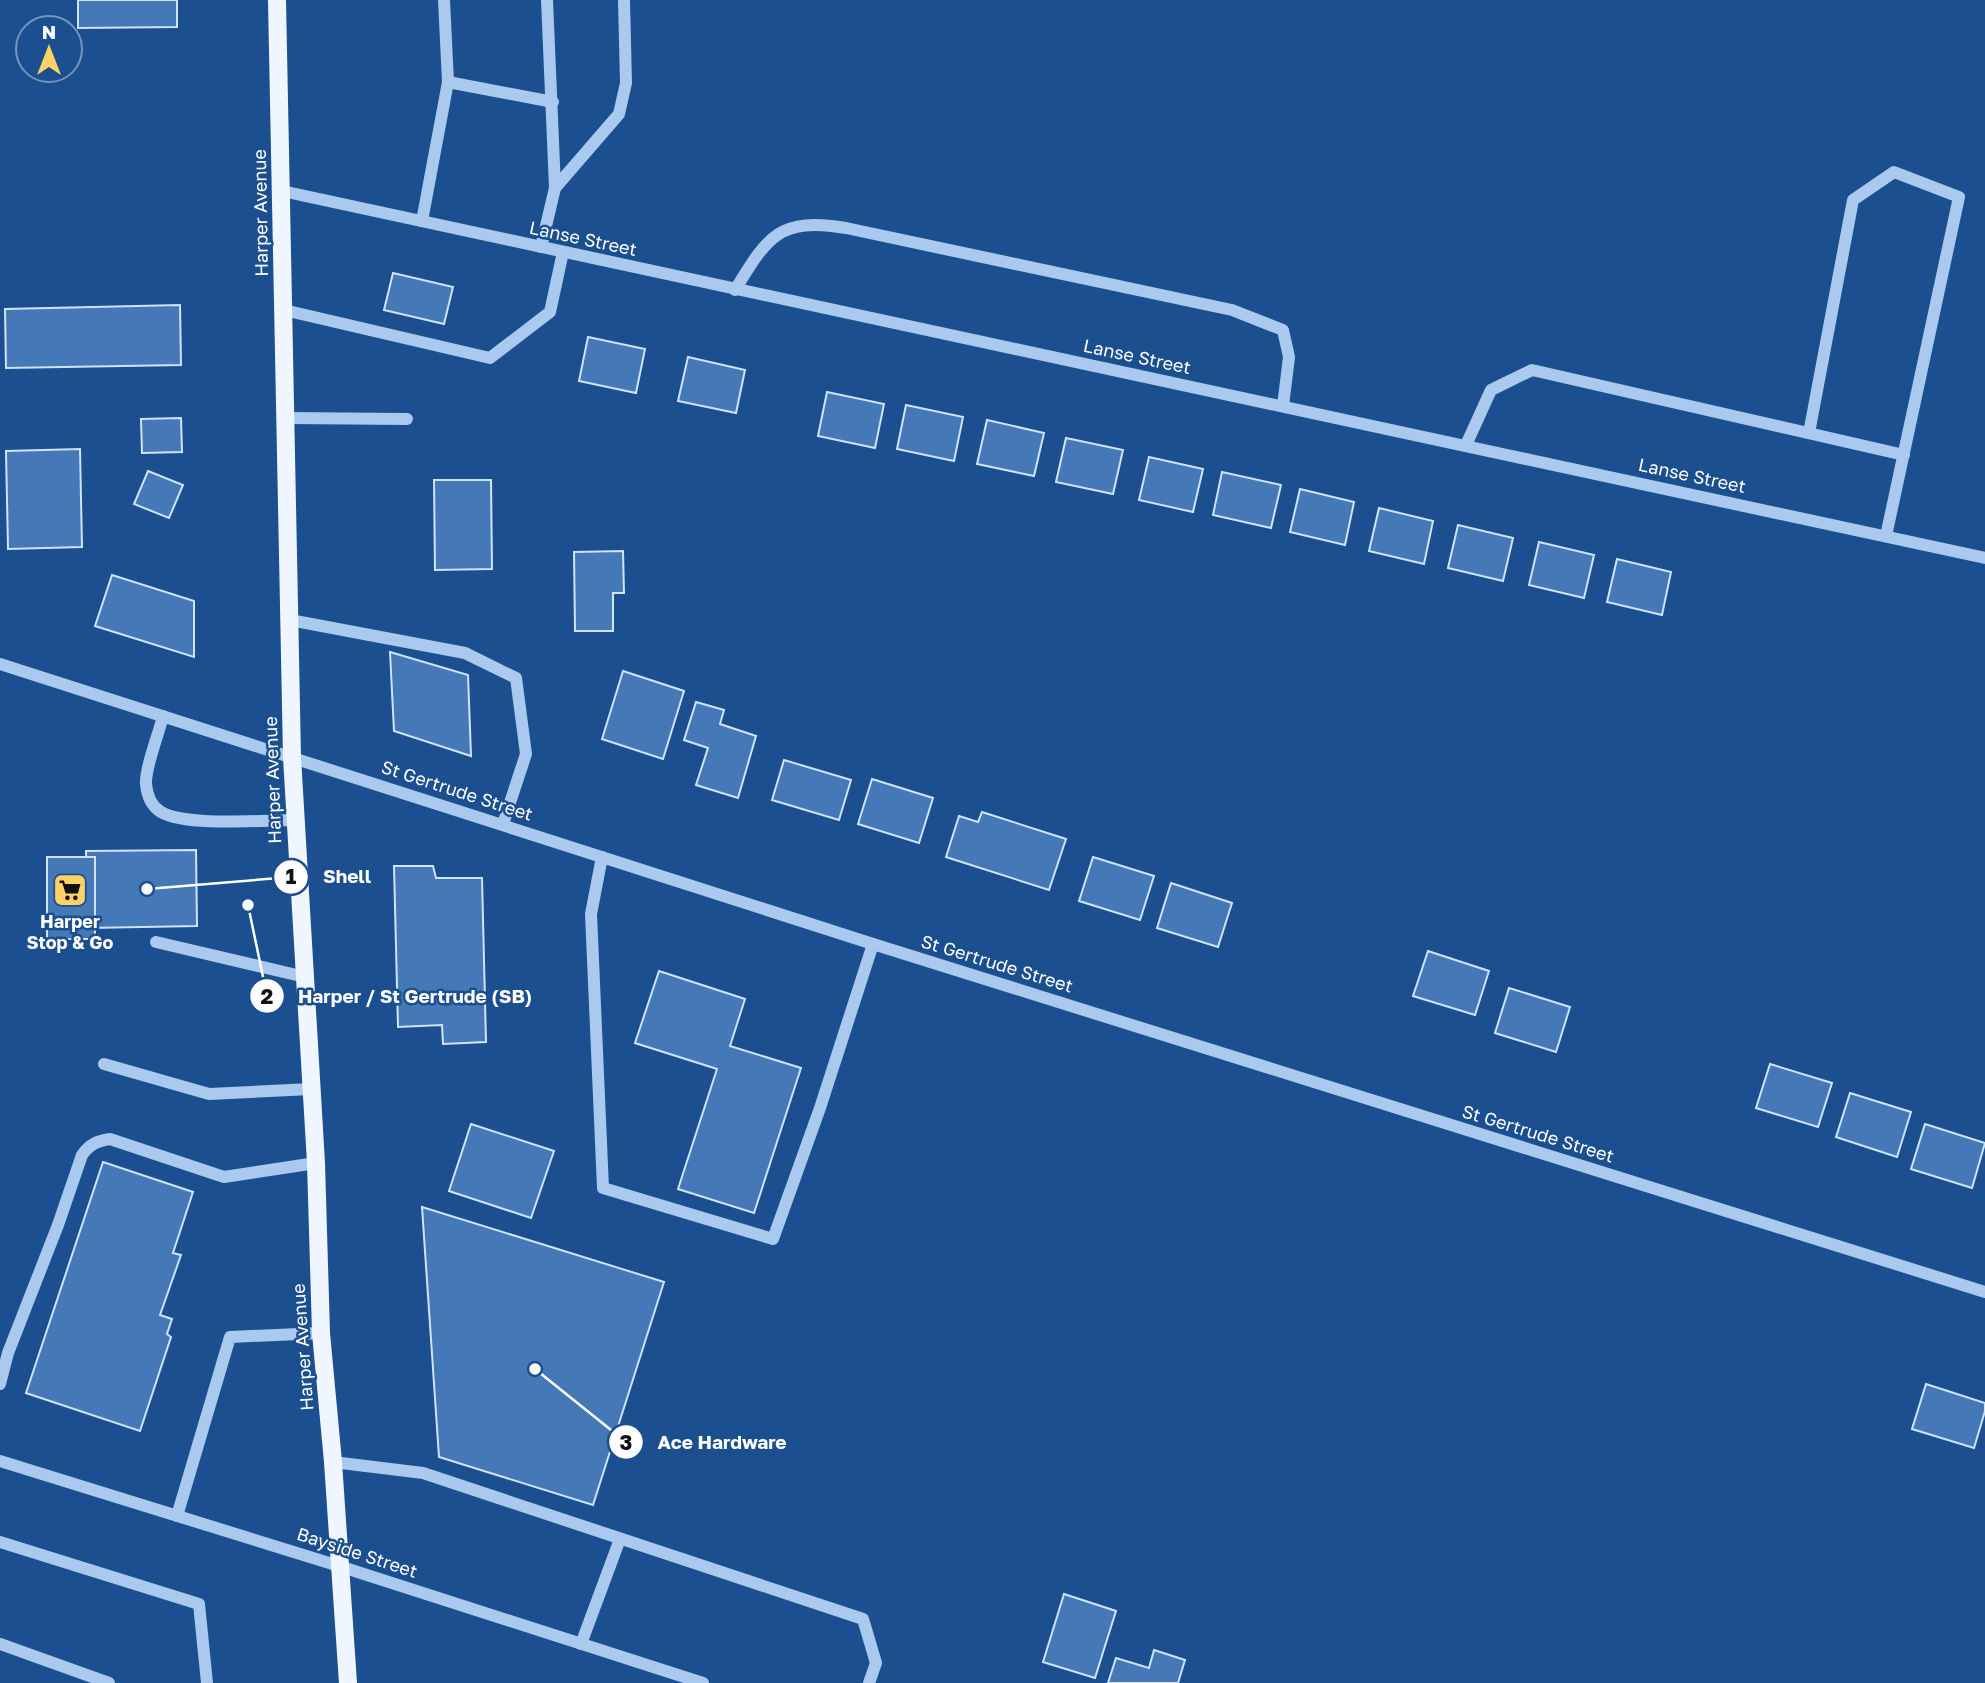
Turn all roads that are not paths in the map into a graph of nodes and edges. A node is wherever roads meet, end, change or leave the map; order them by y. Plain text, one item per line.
1 (277, 0) edge
2 (444, 0) edge
3 (547, 0) edge
4 (624, 0) edge
5 (448, 82) junction
6 (553, 102) junction
7 (555, 188) junction
8 (282, 191) junction
9 (422, 221) junction
10 (541, 247) junction
11 (563, 252) junction
12 (735, 290) junction
13 (284, 310) junction
14 (1283, 406) junction
15 (286, 418) junction
16 (407, 419) dead end
17 (1809, 433) junction
18 (1466, 445) junction
19 (1903, 455) junction
20 (1886, 537) junction
21 (1985, 558) edge
22 (290, 620) junction
23 (0, 664) edge
24 (163, 716) junction
25 (292, 757) junction
26 (295, 820) junction
27 (503, 824) junction
28 (602, 857) junction
29 (156, 942) dead end
30 (873, 944) junction
31 (305, 976) junction
32 (104, 1063) dead end
33 (311, 1089) junction
34 (316, 1163) junction
35 (1985, 1292) edge
36 (321, 1333) junction
37 (0, 1384) edge
38 (0, 1461) edge
39 (333, 1462) junction
40 (177, 1516) junction
41 (620, 1539) junction
42 (0, 1542) edge
43 (339, 1566) junction
44 (0, 1644) edge
45 (581, 1644) junction
46 (109, 1683) edge
47 (207, 1683) edge
48 (348, 1683) edge
49 (703, 1683) edge
50 (869, 1683) edge

1 - 8 main road, Harper Avenue
2 - 5 street
3 - 6 street
4 - 7 street
5 - 6 street
5 - 9 street
6 - 7 street
7 - 10 street
8 - 9 street, Lanse Street
8 - 13 main road, Harper Avenue
9 - 10 street, Lanse Street
10 - 11 street, Lanse Street
11 - 12 street, Lanse Street
11 - 13 street
12 - 14 street, Lanse Street
12 - 14 street
13 - 15 main road, Harper Avenue
14 - 18 street, Lanse Street
15 - 16 street
15 - 22 main road, Harper Avenue
17 - 18 street
17 - 19 street
17 - 19 street
18 - 20 street, Lanse Street
19 - 20 street
20 - 21 street, Lanse Street
22 - 25 main road, Harper Avenue
22 - 27 street
23 - 24 street, St Gertrude Street
24 - 25 street, St Gertrude Street
24 - 26 street
25 - 26 main road, Harper Avenue
25 - 27 street, St Gertrude Street
26 - 31 main road, Harper Avenue
27 - 28 street, St Gertrude Street
28 - 30 street, St Gertrude Street
28 - 30 street
29 - 31 street
30 - 35 street, St Gertrude Street
31 - 33 main road, Harper Avenue
32 - 33 street
33 - 34 main road, Harper Avenue
34 - 36 main road, Harper Avenue
34 - 37 street
36 - 39 main road, Harper Avenue
36 - 40 street
38 - 40 street, Bayside Street
39 - 41 street
39 - 43 main road, Harper Avenue
40 - 43 street, Bayside Street
41 - 45 street
41 - 50 street
42 - 47 street
43 - 45 street, Bayside Street
43 - 48 main road, Harper Avenue
44 - 46 street
45 - 49 street, Bayside Street

